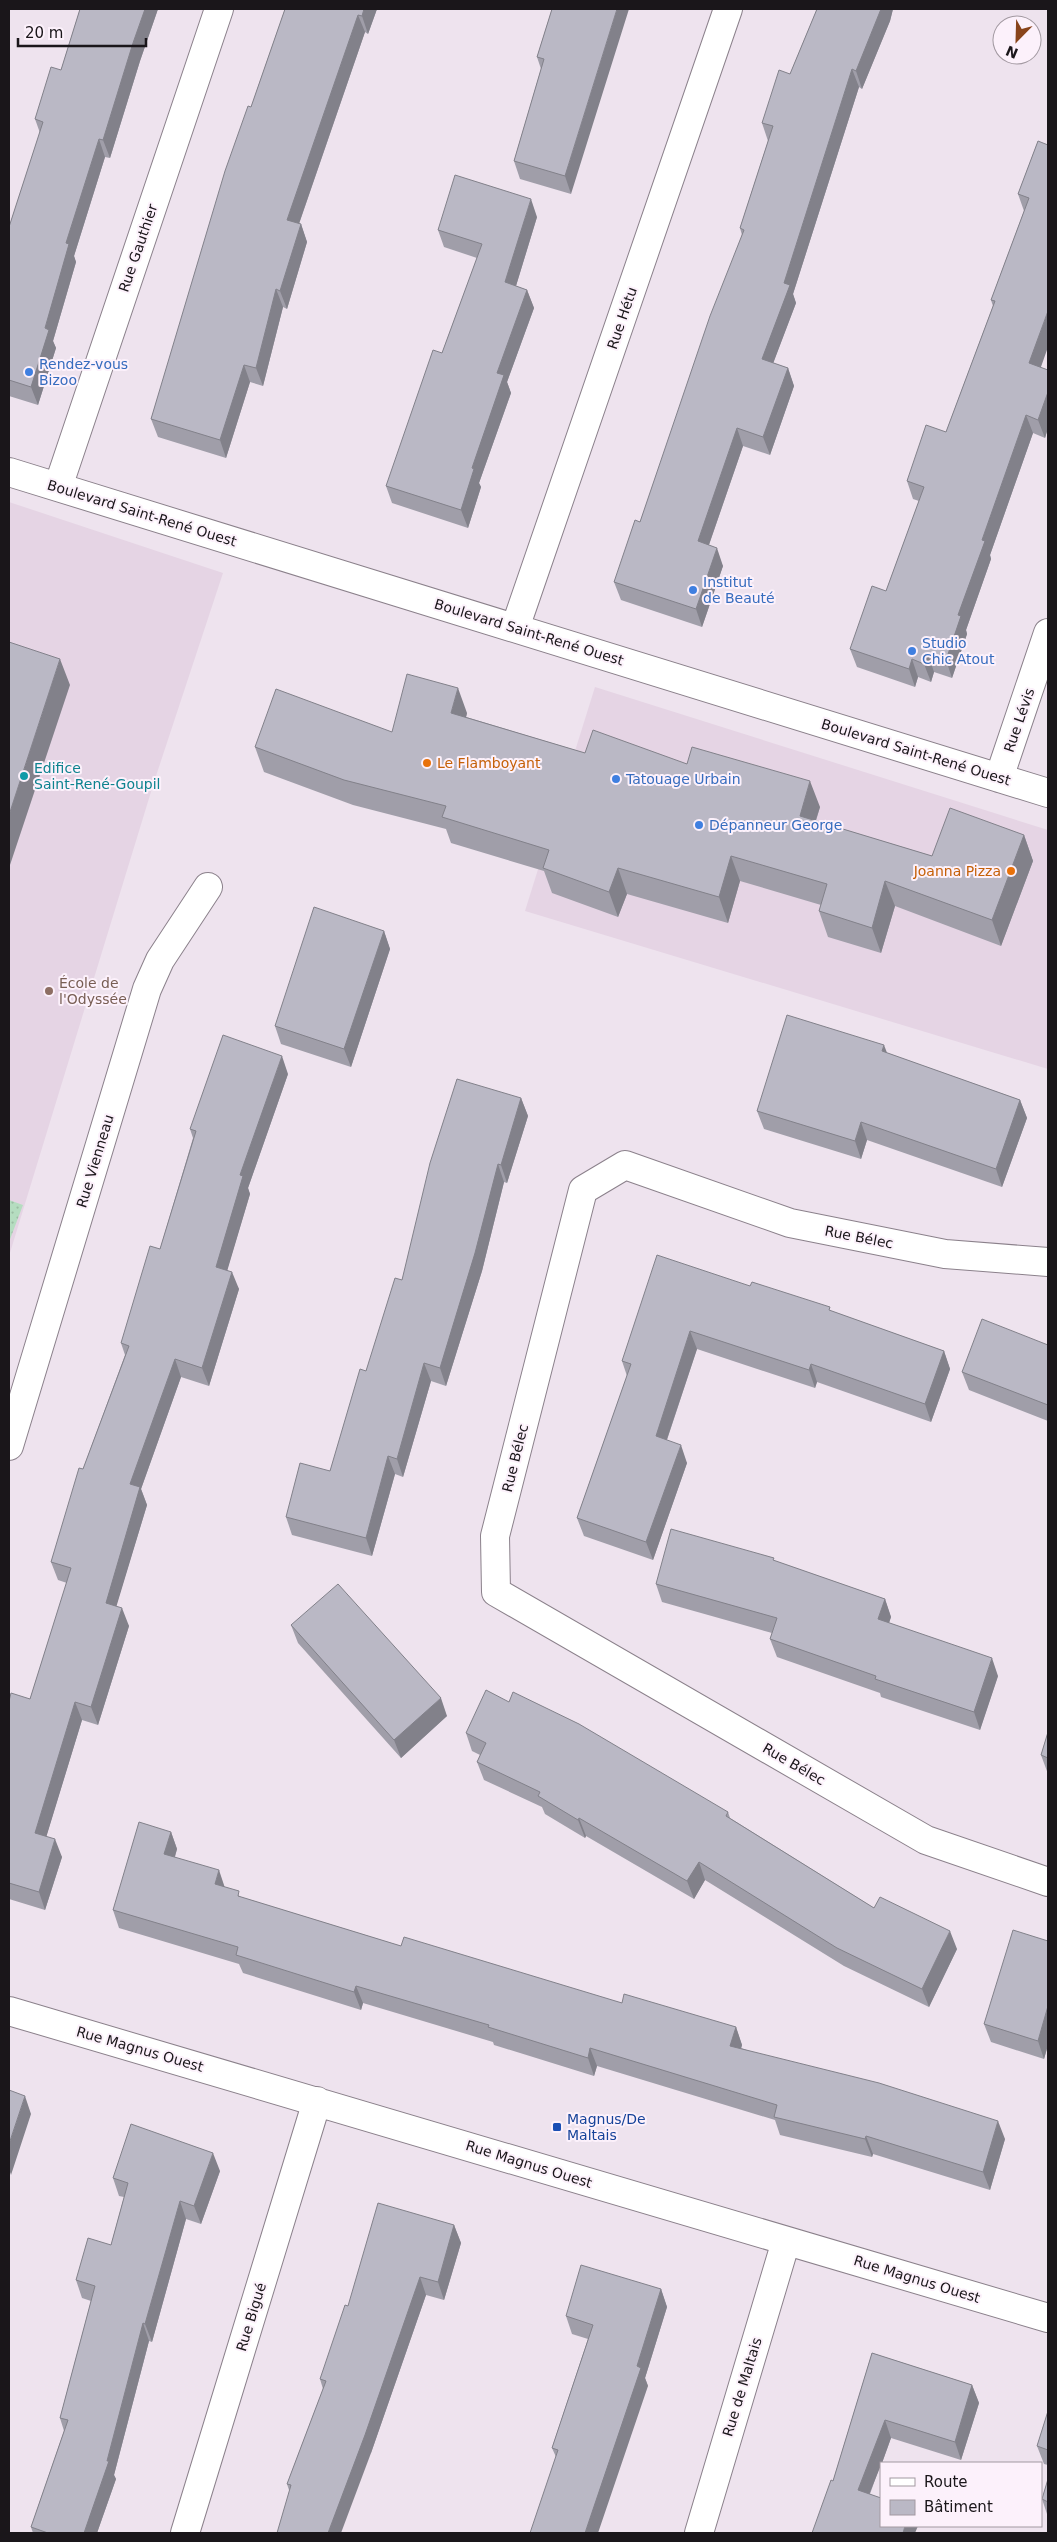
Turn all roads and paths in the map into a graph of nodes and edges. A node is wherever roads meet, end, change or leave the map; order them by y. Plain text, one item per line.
1 (219, 9) edge
2 (728, 9) edge
3 (9, 472) edge
4 (58, 487) junction
5 (515, 628) junction
6 (1048, 633) edge
7 (999, 778) junction
8 (1048, 793) edge
9 (208, 887) dead end
10 (1048, 1262) edge
11 (9, 1446) edge
12 (1048, 1882) edge
13 (9, 2011) edge
14 (318, 2101) junction
15 (786, 2241) junction
16 (1048, 2318) edge
17 (185, 2533) edge
18 (699, 2533) edge

1 - 4 street, Rue Gauthier
2 - 5 street, Rue Hétu
3 - 4 street, Boulevard Saint-René Ouest
4 - 5 street, Boulevard Saint-René Ouest
5 - 7 street, Boulevard Saint-René Ouest
6 - 7 street, Rue Lévis
7 - 8 street, Boulevard Saint-René Ouest
9 - 11 street, Rue Vienneau
10 - 12 street, Rue Bélec
13 - 14 street, Rue Magnus Ouest
14 - 15 street, Rue Magnus Ouest
14 - 17 street, Rue Bigué
15 - 16 street, Rue Magnus Ouest
15 - 18 street, Rue de Maltais

